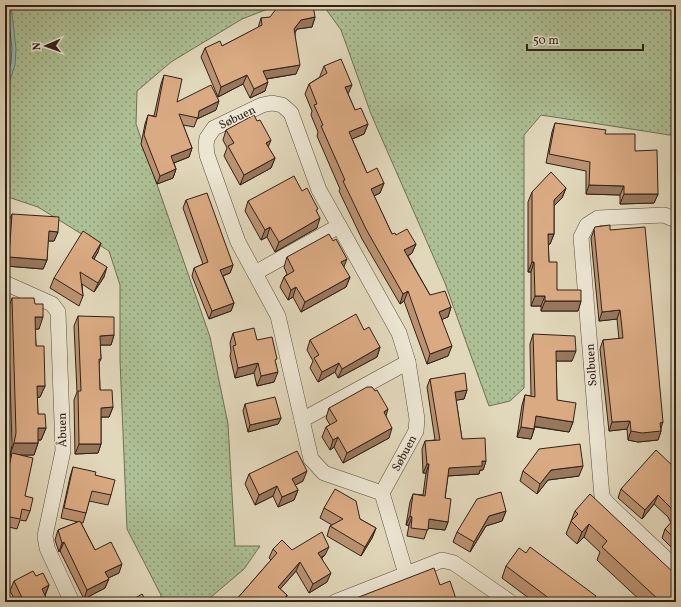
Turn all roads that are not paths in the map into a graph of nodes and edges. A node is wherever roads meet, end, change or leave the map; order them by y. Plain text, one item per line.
1 (676, 220) edge
2 (338, 226) junction
3 (255, 273) junction
4 (5, 283) edge
5 (408, 362) junction
6 (302, 420) junction
7 (382, 493) junction
8 (676, 568) edge
9 (406, 574) junction
10 (72, 602) edge
11 (335, 602) edge
12 (510, 602) edge

1 - 8 street, Solbuen
2 - 3 street
2 - 3 street, Søbuen
2 - 5 street, Søbuen
3 - 6 street, Søbuen
4 - 10 street, Åbuen
5 - 6 street
5 - 7 street, Søbuen
6 - 7 street, Søbuen
7 - 9 street
9 - 11 street
9 - 12 street

